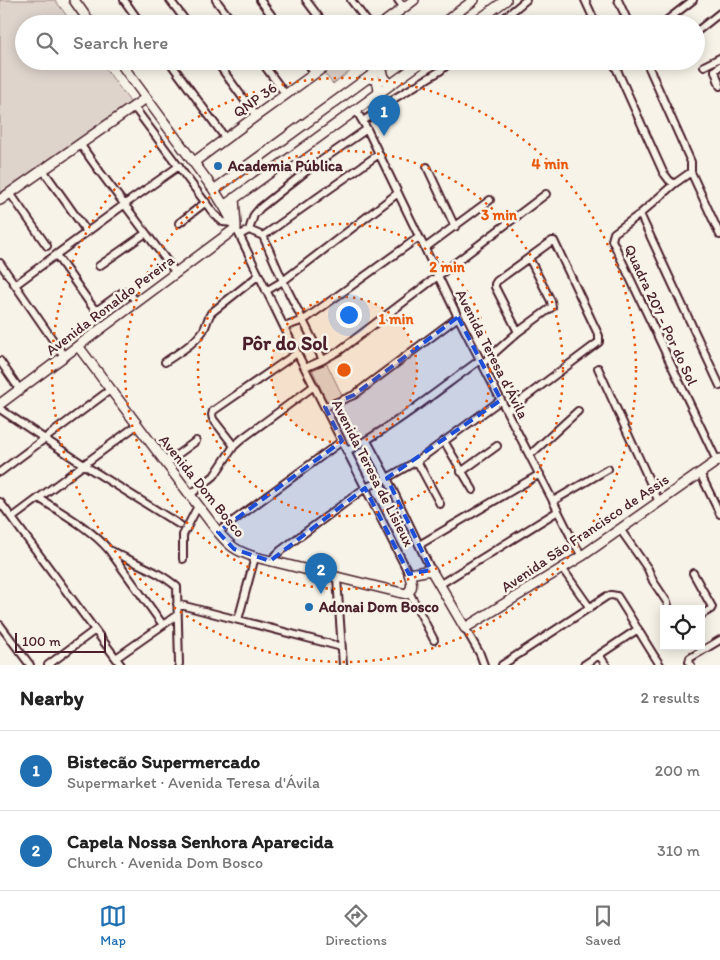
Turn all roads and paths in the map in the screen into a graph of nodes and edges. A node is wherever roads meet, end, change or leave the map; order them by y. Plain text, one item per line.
1 (74, 0) edge
2 (124, 0) edge
3 (170, 0) edge
4 (216, 0) edge
5 (260, 0) edge
6 (306, 0) edge
7 (351, 0) edge
8 (398, 0) edge
9 (414, 0) edge
10 (474, 0) edge
11 (506, 0) edge
12 (526, 0) edge
13 (585, 0) edge
14 (618, 0) edge
15 (693, 0) edge
16 (404, 8) junction
17 (720, 13) edge
18 (85, 15) edge
19 (135, 15) edge
20 (181, 15) edge
21 (227, 15) edge
22 (271, 15) edge
23 (317, 15) edge
24 (362, 15) edge
25 (394, 15) edge
26 (454, 15) edge
27 (486, 15) edge
28 (507, 15) edge
29 (592, 15) edge
30 (625, 15) edge
31 (674, 15) edge
32 (705, 25) edge
33 (720, 58) edge
34 (705, 66) edge
35 (720, 66) edge
36 (126, 70) edge
37 (176, 70) edge
38 (223, 70) edge
39 (268, 70) edge
40 (312, 70) edge
41 (320, 70) edge
42 (379, 70) edge
43 (382, 70) edge
44 (411, 70) edge
45 (441, 70) edge
46 (617, 70) edge
47 (650, 70) edge
48 (315, 74) junction
49 (369, 78) junction
50 (390, 85) junction
51 (720, 86) edge
52 (379, 93) junction
53 (286, 95) junction
54 (146, 98) junction
55 (395, 98) junction
56 (134, 106) junction
57 (356, 110) junction
58 (256, 116) junction
59 (363, 121) junction
60 (367, 129) junction
61 (226, 139) junction
62 (80, 144) junction
63 (379, 154) junction
64 (194, 162) junction
65 (179, 166) junction
66 (427, 167) dead end
67 (43, 170) junction
68 (691, 172) junction
69 (674, 184) junction
70 (214, 190) junction
71 (10, 193) junction
72 (398, 193) junction
73 (546, 194) dead end
74 (234, 198) junction
75 (0, 200) edge
76 (490, 200) dead end
77 (206, 202) junction
78 (125, 204) junction
79 (224, 206) junction
80 (640, 214) junction
81 (179, 223) dead end
82 (455, 227) junction
83 (236, 229) junction
84 (248, 230) junction
85 (87, 232) junction
86 (146, 232) junction
87 (720, 235) edge
88 (263, 236) junction
89 (419, 237) junction
90 (47, 246) dead end
91 (425, 248) junction
92 (56, 255) junction
93 (529, 258) junction
94 (0, 263) edge
95 (99, 266) dead end
96 (176, 273) junction
97 (259, 275) junction
98 (438, 276) junction
99 (283, 281) junction
100 (15, 284) junction
101 (266, 291) junction
102 (137, 302) junction
103 (458, 317) junction
104 (304, 320) junction
105 (284, 327) junction
106 (518, 332) junction
107 (78, 346) junction
108 (297, 353) junction
109 (64, 356) junction
110 (323, 360) junction
111 (0, 362) edge
112 (165, 362) dead end
113 (481, 362) junction
114 (305, 368) junction
115 (598, 368) dead end
116 (314, 386) junction
117 (720, 386) edge
118 (20, 390) junction
119 (110, 390) junction
120 (501, 400) junction
121 (0, 404) edge
122 (325, 407) junction
123 (0, 409) edge
124 (507, 411) junction
125 (578, 411) dead end
126 (137, 425) junction
127 (45, 439) junction
128 (444, 440) junction
129 (196, 441) dead end
130 (367, 441) junction
131 (342, 442) junction
132 (234, 446) junction
133 (497, 446) dead end
134 (347, 451) junction
135 (530, 455) junction
136 (417, 460) junction
137 (718, 460) edge
138 (166, 463) junction
139 (84, 465) junction
140 (608, 469) dead end
141 (0, 472) edge
142 (461, 472) junction
143 (700, 473) junction
144 (540, 474) junction
145 (387, 478) junction
146 (365, 488) junction
147 (473, 490) dead end
148 (190, 495) junction
149 (39, 498) junction
150 (554, 501) junction
151 (0, 502) edge
152 (658, 502) junction
153 (440, 504) dead end
154 (198, 506) junction
155 (558, 511) junction
156 (720, 514) edge
157 (12, 518) junction
158 (180, 525) dead end
159 (620, 529) junction
160 (218, 532) junction
161 (419, 545) junction
162 (109, 550) junction
163 (582, 556) junction
164 (255, 557) junction
165 (183, 559) dead end
166 (270, 561) junction
167 (562, 568) junction
168 (431, 570) junction
169 (693, 573) dead end
170 (409, 574) junction
171 (337, 578) junction
172 (439, 585) junction
173 (408, 593) junction
174 (177, 604) junction
175 (667, 605) edge
176 (590, 608) junction
177 (705, 613) edge
178 (177, 615) junction
179 (238, 620) junction
180 (0, 625) edge
181 (163, 625) junction
182 (465, 628) junction
183 (638, 629) junction
184 (95, 630) junction
185 (434, 640) dead end
186 (720, 640) edge
187 (338, 646) dead end
188 (599, 655) junction
189 (116, 658) junction
190 (179, 664) dead end
191 (30, 665) edge
192 (48, 665) edge
193 (121, 665) edge
194 (343, 665) edge
195 (484, 665) edge
196 (502, 665) edge
197 (584, 665) edge
198 (606, 665) edge
199 (660, 665) edge
200 (691, 665) edge

1 - 18 street
2 - 19 street
3 - 20 street
4 - 21 street
5 - 22 street
6 - 23 street
7 - 24 street
8 - 16 street
9 - 16 street
10 - 26 street
11 - 27 street
12 - 28 street
13 - 29 street
14 - 30 street
15 - 31 street
16 - 25 street
17 - 32 street
33 - 34 street
35 - 51 street
36 - 54 street
37 - 61 street
38 - 58 street
39 - 53 street
40 - 48 street
41 - 48 street, QNP 36
42 - 49 street
43 - 50 street
44 - 50 street
45 - 55 street
46 - 69 street
47 - 68 street
48 - 53 street, QNP 36
49 - 52 street
49 - 70 street
50 - 52 street
50 - 55 street
52 - 57 street
53 - 58 street, QNP 36
54 - 56 street
54 - 64 street
55 - 59 street
56 - 62 street
56 - 65 street
57 - 59 street, Avenida Teresa d'Ávila
57 - 74 street
58 - 61 street, QNP 36
59 - 60 street, Avenida Teresa d'Ávila
60 - 63 street, Avenida Teresa d'Ávila
60 - 84 street
61 - 64 street, QNP 36
62 - 67 street
62 - 78 street
63 - 72 street, Avenida Teresa d'Ávila
63 - 88 street
64 - 70 street
65 - 77 street
65 - 78 street
66 - 82 street
67 - 71 street
67 - 85 street
68 - 69 street
68 - 87 street
69 - 80 street
70 - 79 street
71 - 75 street
71 - 90 street
72 - 89 street, Avenida Teresa d'Ávila
72 - 99 street
73 - 98 street
74 - 79 street
74 - 83 street
76 - 82 street
77 - 81 street
77 - 83 street
78 - 85 street
78 - 86 street
79 - 83 street
80 - 117 street, Quadra 207 - Por do Sol
80 - 137 street, Quadra 207 - Por do Sol
82 - 91 street
83 - 84 street
83 - 96 street, Avenida Ronaldo Pereira
83 - 97 street, Avenida Teresa de Lisieux
84 - 88 street
85 - 92 street
86 - 95 street
86 - 96 street
88 - 99 street
89 - 91 street, Avenida Teresa d'Ávila
89 - 104 street
91 - 98 street, Avenida Teresa d'Ávila
92 - 100 street
92 - 102 street
93 - 106 street
93 - 106 street
93 - 124 street
94 - 100 street
96 - 102 street, Avenida Ronaldo Pereira
97 - 101 street, Avenida Teresa de Lisieux
97 - 112 street
98 - 103 street, Avenida Teresa d'Ávila
98 - 110 street
99 - 101 street
99 - 104 street
100 - 109 street
101 - 105 street, Avenida Teresa de Lisieux
102 - 107 street, Avenida Ronaldo Pereira
103 - 113 street, Avenida Teresa d'Ávila
103 - 122 street
104 - 105 street
104 - 110 street
105 - 108 street, Avenida Teresa de Lisieux
106 - 113 street
107 - 109 street, Avenida Ronaldo Pereira
107 - 119 street, Avenida Dom Bosco
108 - 114 street, Avenida Teresa de Lisieux
108 - 132 street
109 - 118 street, Avenida Ronaldo Pereira
110 - 114 street
111 - 118 street
113 - 120 street, Avenida Teresa d'Ávila
113 - 130 street
114 - 116 street, Avenida Teresa de Lisieux
115 - 152 street
116 - 122 street, Avenida Teresa de Lisieux
116 - 132 street
118 - 121 street, Avenida Ronaldo Pereira
119 - 126 street, Avenida Dom Bosco
119 - 127 street
120 - 124 street, Avenida Teresa d'Ávila
120 - 128 street
122 - 131 street, Avenida Teresa de Lisieux
123 - 127 street
124 - 135 street, Avenida Teresa d'Ávila
125 - 135 street
126 - 138 street, Avenida Dom Bosco
126 - 139 street
127 - 139 street
127 - 141 street
128 - 136 street
128 - 142 street
129 - 138 street
130 - 134 street
130 - 145 street
131 - 134 street, Avenida Teresa de Lisieux
131 - 160 street
132 - 148 street
133 - 142 street
134 - 146 street, Avenida Teresa de Lisieux
135 - 144 street, Avenida Teresa d'Ávila
136 - 145 street
136 - 153 street
137 - 143 street, Avenida São Francisco de Assis
138 - 148 street, Avenida Dom Bosco
139 - 149 street
139 - 158 street
140 - 150 street
142 - 147 street
143 - 152 street, Avenida São Francisco de Assis
143 - 156 street
144 - 150 street, Avenida Teresa d'Ávila
144 - 161 street
145 - 146 street
145 - 161 street
146 - 166 street
146 - 170 street, Avenida Teresa de Lisieux
148 - 154 street, Avenida Dom Bosco
149 - 157 street
149 - 162 street
150 - 155 street, Avenida Teresa d'Ávila
151 - 157 street
152 - 159 street, Avenida São Francisco de Assis
154 - 160 street, Avenida Dom Bosco
154 - 165 street
155 - 163 street, Avenida Teresa d'Ávila
155 - 172 street
157 - 184 street
159 - 163 street, Avenida São Francisco de Assis
159 - 175 street
160 - 164 street, Avenida Dom Bosco
161 - 168 street
162 - 174 street
162 - 181 street
163 - 167 street, Avenida São Francisco de Assis
164 - 166 street, Avenida Dom Bosco
164 - 179 street
166 - 171 street, Avenida Dom Bosco
167 - 176 street
167 - 182 street, Avenida São Francisco de Assis
168 - 170 street
168 - 172 street
169 - 177 street
170 - 173 street, Avenida Teresa de Lisieux
171 - 173 street, Avenida Dom Bosco
171 - 194 street
172 - 182 street
173 - 185 street
174 - 178 street
174 - 179 street
176 - 183 street
176 - 196 street
178 - 181 street
178 - 190 street
179 - 187 street
180 - 191 street
181 - 189 street
182 - 195 street
183 - 188 street
183 - 199 street
184 - 189 street
184 - 192 street
186 - 200 street
188 - 197 street
188 - 198 street
189 - 193 street

